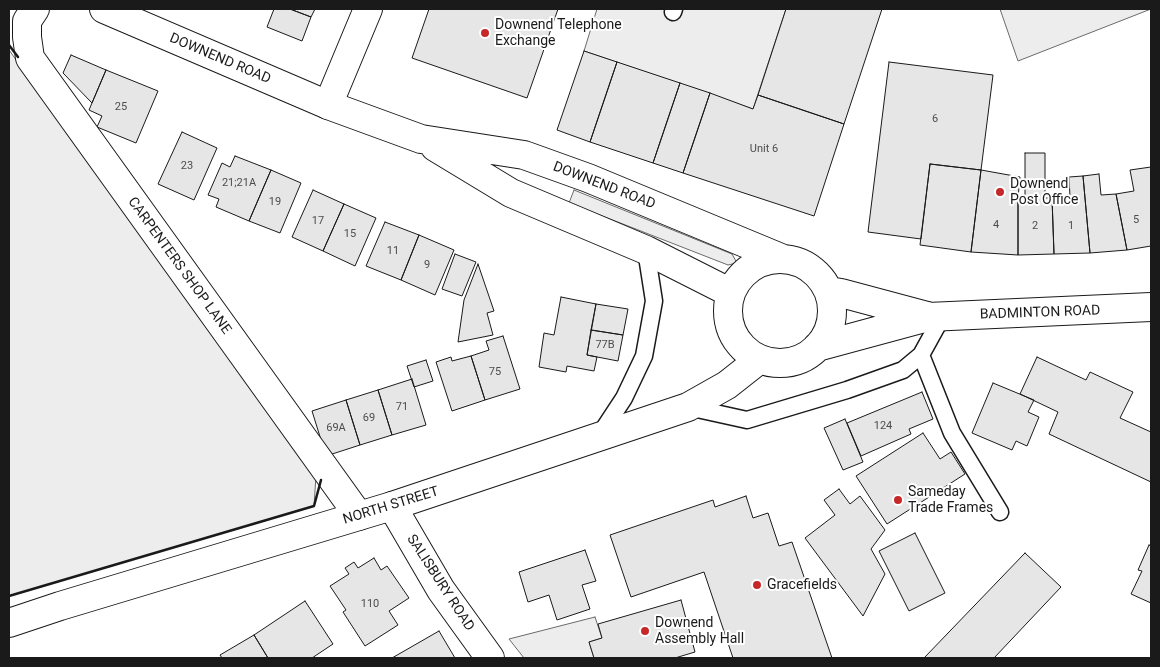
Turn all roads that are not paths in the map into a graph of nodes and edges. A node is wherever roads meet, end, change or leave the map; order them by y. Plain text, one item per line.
1 (35, 9) edge
2 (104, 9) edge
3 (368, 9) edge
4 (328, 105) junction
5 (421, 139) junction
6 (646, 250) junction
7 (781, 258) junction
8 (829, 291) junction
9 (731, 293) junction
10 (1151, 307) edge
11 (936, 317) junction
12 (817, 347) junction
13 (921, 355) junction
14 (760, 359) junction
15 (688, 407) junction
16 (598, 438) junction
17 (392, 506) junction
18 (1000, 512) dead end
19 (359, 516) junction
20 (9, 623) edge
21 (490, 658) edge

1 - 19 main road, CARPENTERS SHOP LANE
2 - 4 main road, DOWNEND ROAD
3 - 4 main road
4 - 5 main road, DOWNEND ROAD
5 - 6 main road, DOWNEND ROAD
5 - 7 main road, DOWNEND ROAD
6 - 9 main road, DOWNEND ROAD
6 - 16 lane
7 - 8 main road
7 - 9 main road
8 - 11 main road, BADMINTON ROAD
8 - 12 main road
9 - 14 main road
10 - 11 main road, BADMINTON ROAD
11 - 12 main road, BADMINTON ROAD
11 - 13 lane
12 - 14 main road
13 - 15 lane
13 - 18 lane
14 - 15 main road, NORTH STREET
15 - 16 main road, NORTH STREET
16 - 17 main road, NORTH STREET
17 - 19 main road, NORTH STREET
17 - 21 main road, SALISBURY ROAD
19 - 20 main road, NORTH STREET

